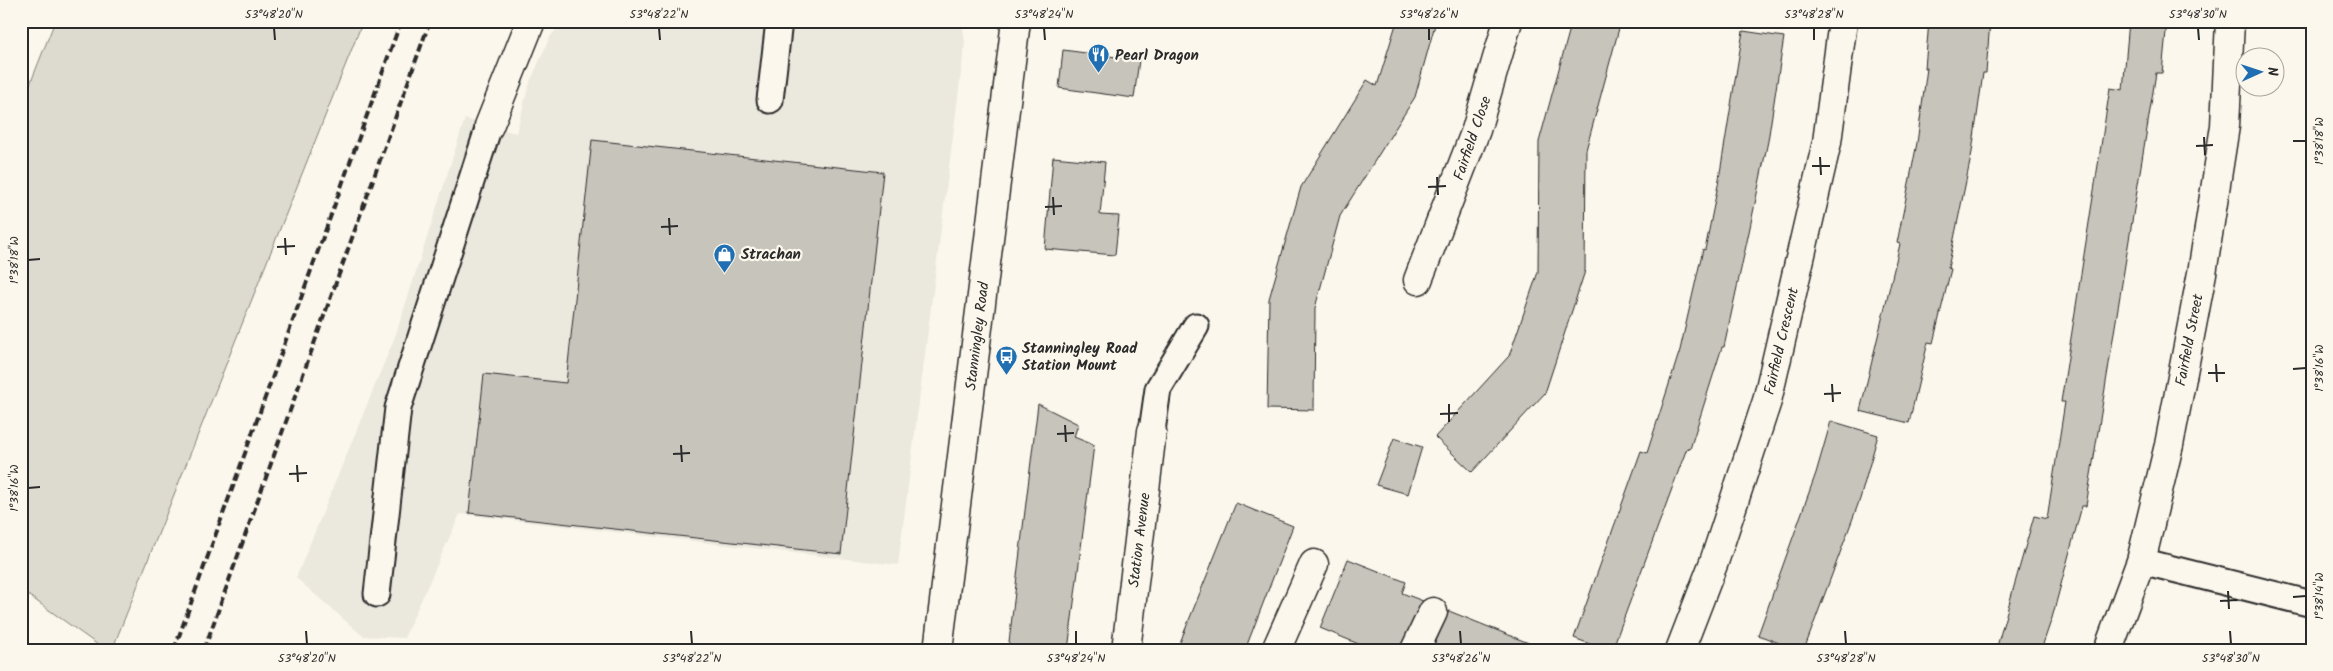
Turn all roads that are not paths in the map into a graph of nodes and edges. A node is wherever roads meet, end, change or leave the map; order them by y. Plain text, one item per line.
1 (531, 21) edge
2 (779, 21) edge
3 (1016, 21) edge
4 (1508, 21) edge
5 (1843, 21) edge
6 (2230, 21) edge
7 (770, 100) dead end
8 (489, 126) joint
9 (1418, 280) dead end
10 (1196, 326) dead end
11 (1152, 431) joint
12 (2141, 561) junction
13 (1314, 564) dead end
14 (377, 594) dead end
15 (2312, 604) edge
16 (1433, 612) dead end
17 (938, 650) edge
18 (1126, 650) edge
19 (1276, 650) edge
20 (1415, 650) edge
21 (1680, 650) edge
22 (2108, 650) edge

1 - 8 street
2 - 7 lane
3 - 17 street, Stanningley Road
4 - 9 street, Fairfield Close
5 - 21 street, Fairfield Crescent
6 - 12 street, Fairfield Street
8 - 14 lane
10 - 11 lane
11 - 18 street, Station Avenue
12 - 15 lane
12 - 22 street, Fairfield Street
13 - 19 street
16 - 20 street

